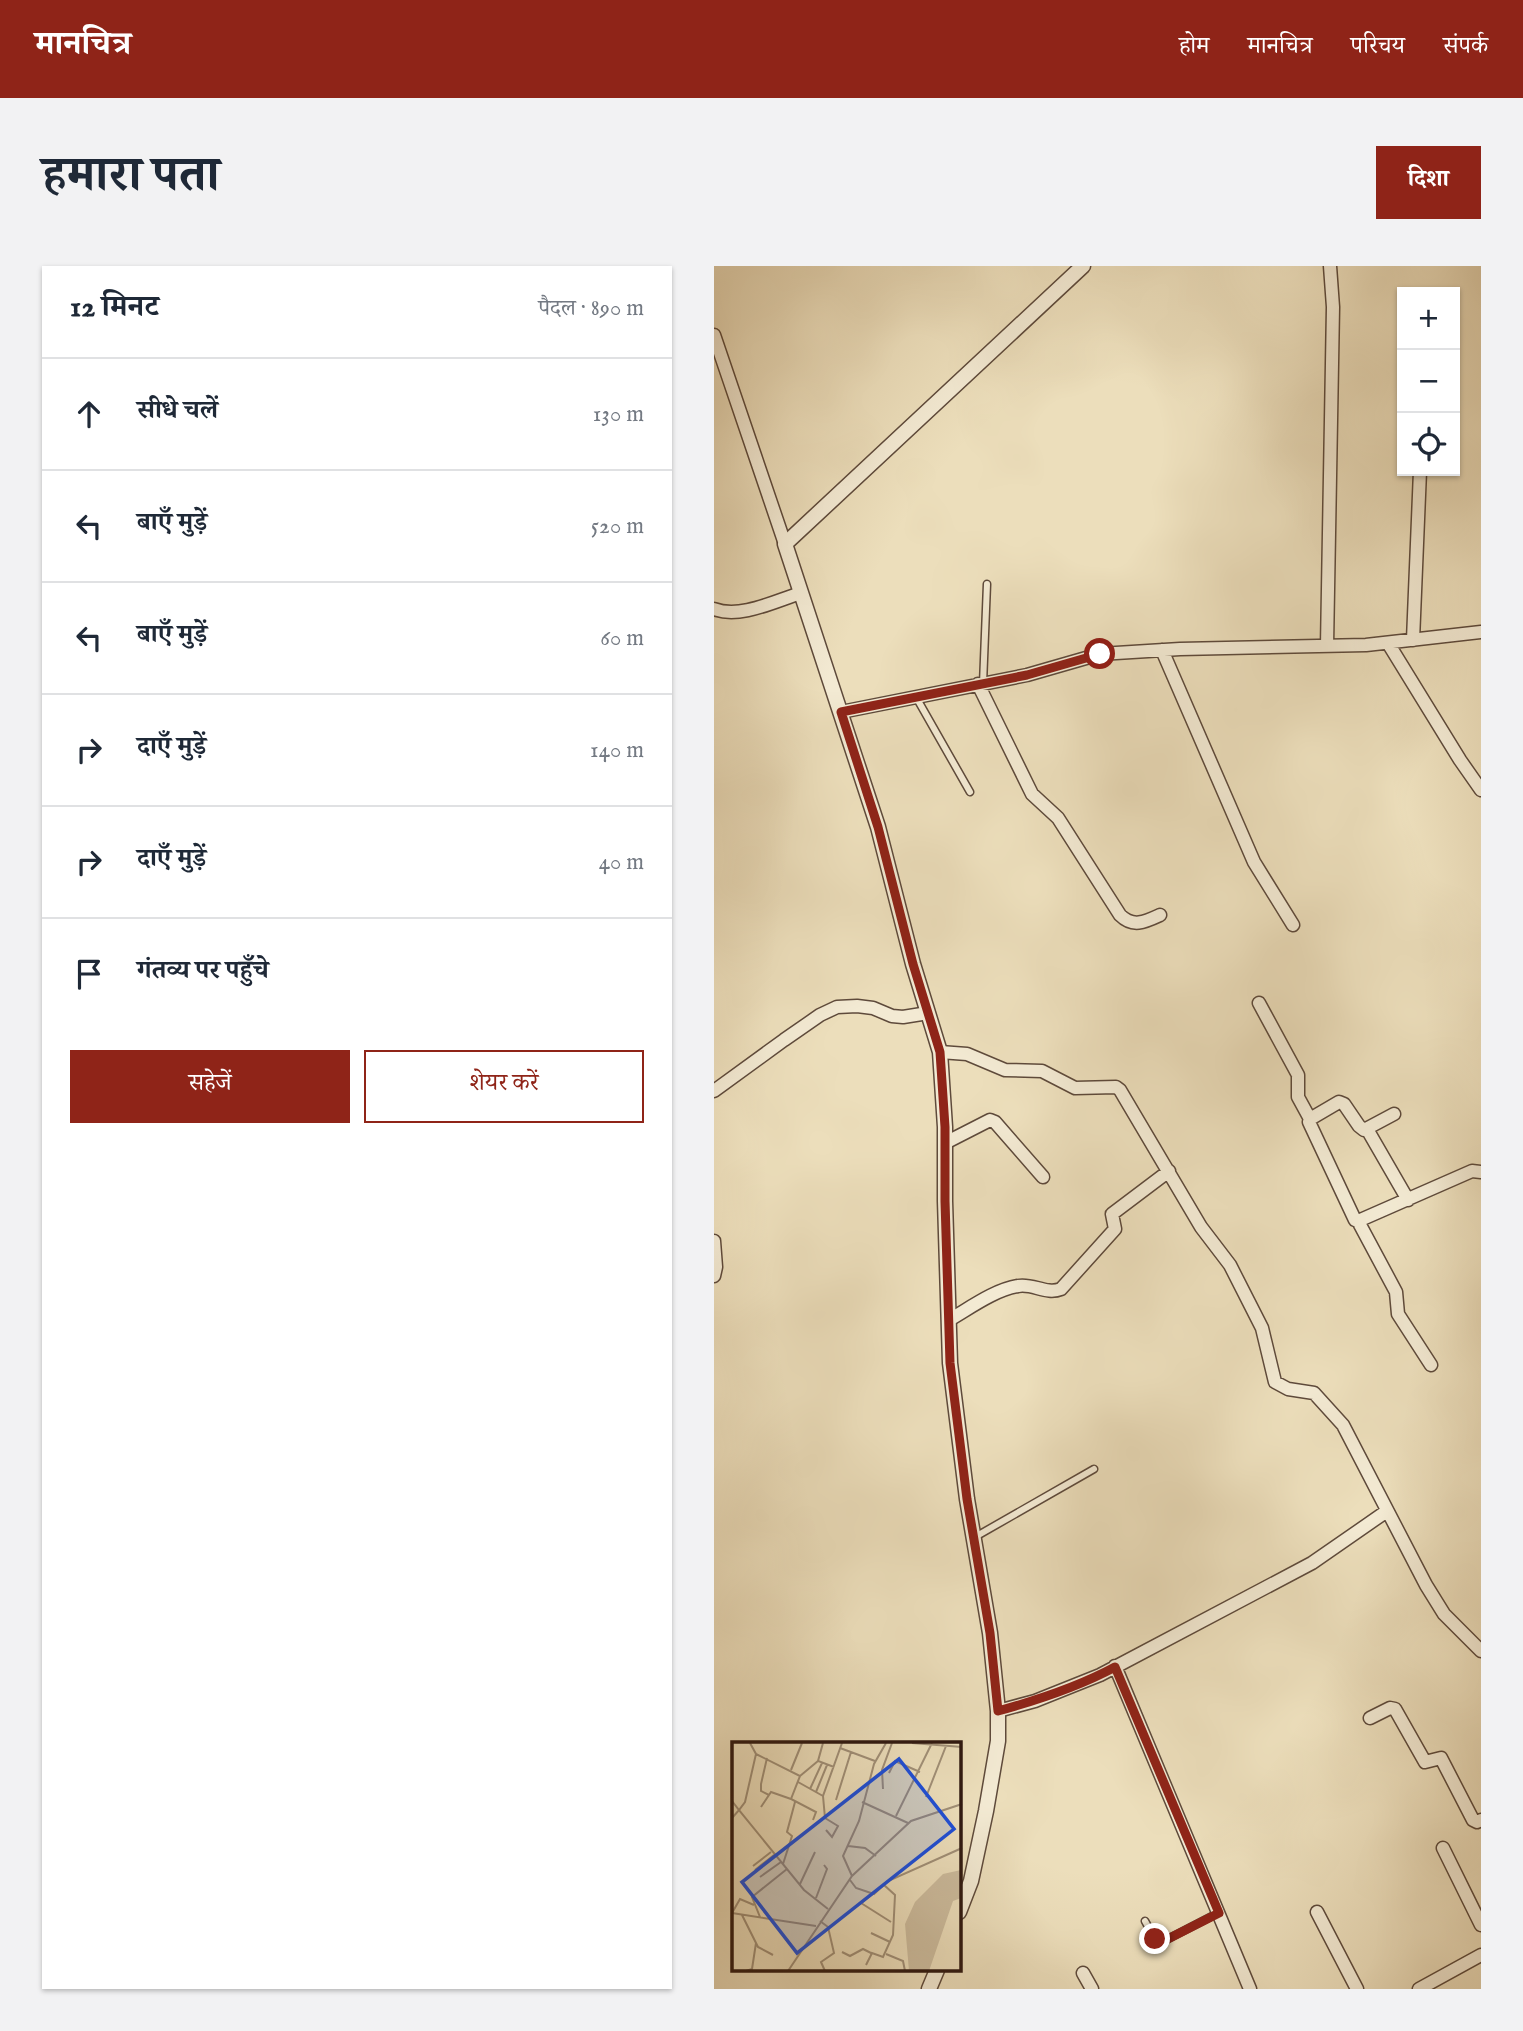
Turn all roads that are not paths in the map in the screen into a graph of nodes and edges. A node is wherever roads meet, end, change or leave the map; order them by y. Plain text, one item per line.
1 (1083, 266) edge
2 (1330, 266) edge
3 (714, 335) edge
4 (1420, 476) edge
5 (785, 544) junction
6 (987, 584) dead end
7 (801, 593) junction
8 (714, 609) edge
9 (1481, 632) edge
10 (1413, 640) junction
11 (1388, 643) junction
12 (1327, 646) junction
13 (1162, 650) junction
14 (981, 684) junction
15 (916, 697) junction
16 (841, 712) junction
17 (1481, 790) edge
18 (970, 792) dead end
19 (1160, 915) dead end
20 (1293, 925) dead end
21 (1259, 1003) dead end
22 (928, 1013) junction
23 (940, 1052) junction
24 (714, 1091) edge
25 (1394, 1114) dead end
26 (1310, 1119) junction
27 (1367, 1129) junction
28 (945, 1143) junction
29 (1169, 1171) junction
30 (1481, 1172) edge
31 (1042, 1177) dead end
32 (1408, 1200) junction
33 (1358, 1222) junction
34 (714, 1241) edge
35 (714, 1276) edge
36 (949, 1320) junction
37 (1431, 1365) dead end
38 (1094, 1469) dead end
39 (1387, 1511) junction
40 (974, 1538) junction
41 (1481, 1651) edge
42 (1115, 1667) junction
43 (998, 1711) junction
44 (1370, 1718) dead end
45 (1481, 1820) edge
46 (1443, 1848) dead end
47 (961, 1907) edge
48 (1317, 1912) dead end
49 (1219, 1913) junction
50 (1145, 1921) dead end
51 (1481, 1925) edge
52 (1481, 1955) edge
53 (936, 1972) edge
54 (1083, 1973) dead end
55 (929, 1989) edge
56 (1091, 1989) edge
57 (1250, 1989) edge
58 (1357, 1989) edge
59 (1419, 1989) edge

1 - 5 street
2 - 12 street
3 - 5 street
4 - 10 street
5 - 7 street
6 - 14 lane
7 - 8 street
7 - 16 street
9 - 10 street
10 - 11 street
11 - 12 street
11 - 17 street
12 - 13 street
13 - 14 street
13 - 20 street
14 - 15 street
14 - 19 street
15 - 16 street
15 - 18 lane
16 - 22 street
21 - 26 street
22 - 23 street
22 - 24 street
23 - 28 street
23 - 29 street
25 - 27 street
26 - 27 street
26 - 33 street
27 - 32 street
28 - 31 street
28 - 36 street
29 - 36 street
29 - 39 street
30 - 32 street
32 - 33 street
33 - 37 street
34 - 35 street
36 - 40 street
38 - 40 lane
39 - 41 street
39 - 42 street
40 - 43 street
42 - 43 street
42 - 49 street
43 - 47 street
44 - 45 street
46 - 51 street
48 - 58 street
49 - 50 lane
49 - 57 street
52 - 59 street
53 - 55 street
54 - 56 street

